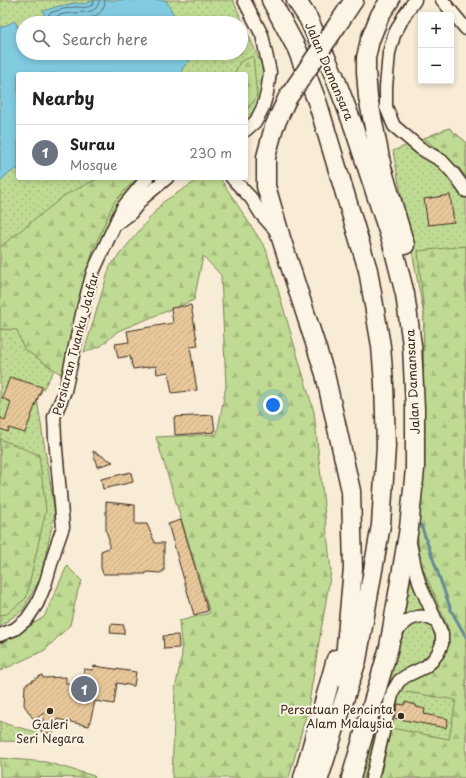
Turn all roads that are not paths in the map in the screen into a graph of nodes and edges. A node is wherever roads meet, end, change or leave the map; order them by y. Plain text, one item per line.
1 (244, 0) edge
2 (271, 0) edge
3 (296, 0) edge
4 (304, 0) edge
5 (348, 0) edge
6 (354, 0) edge
7 (390, 0) edge
8 (397, 0) edge
9 (415, 0) edge
10 (442, 0) edge
11 (308, 18) junction
12 (340, 21) junction
13 (376, 25) junction
14 (466, 29) edge
15 (248, 128) edge
16 (146, 180) edge
17 (165, 180) edge
18 (234, 180) edge
19 (466, 191) edge
20 (114, 226) junction
21 (281, 238) junction
22 (412, 345) junction
23 (409, 528) junction
24 (350, 607) junction
25 (437, 623) junction
26 (0, 635) edge
27 (389, 647) junction
28 (331, 742) junction
29 (304, 778) edge
30 (320, 778) edge
31 (351, 778) edge
32 (372, 778) edge

1 - 15 street
2 - 28 main road, Jalan Damansara
3 - 11 main road, Jalan Damansara
4 - 11 main road
5 - 12 main road
6 - 12 main road
7 - 13 main road
8 - 13 street
9 - 19 street
10 - 14 street
11 - 22 main road, Jalan Damansara
12 - 21 main road, bridge
13 - 22 main road
16 - 20 street, Persiaran Tuanku Ja'afar
17 - 20 street, Persiaran Tuanku Ja'afar
18 - 21 street
20 - 26 street, Persiaran Tuanku Ja'afar
21 - 24 main road
22 - 23 main road, Jalan Damansara
23 - 25 street
23 - 27 main road, Jalan Damansara
24 - 28 main road
24 - 29 main road
25 - 27 street
25 - 32 street
27 - 31 main road, Jalan Damansara
28 - 30 main road, Jalan Damansara

